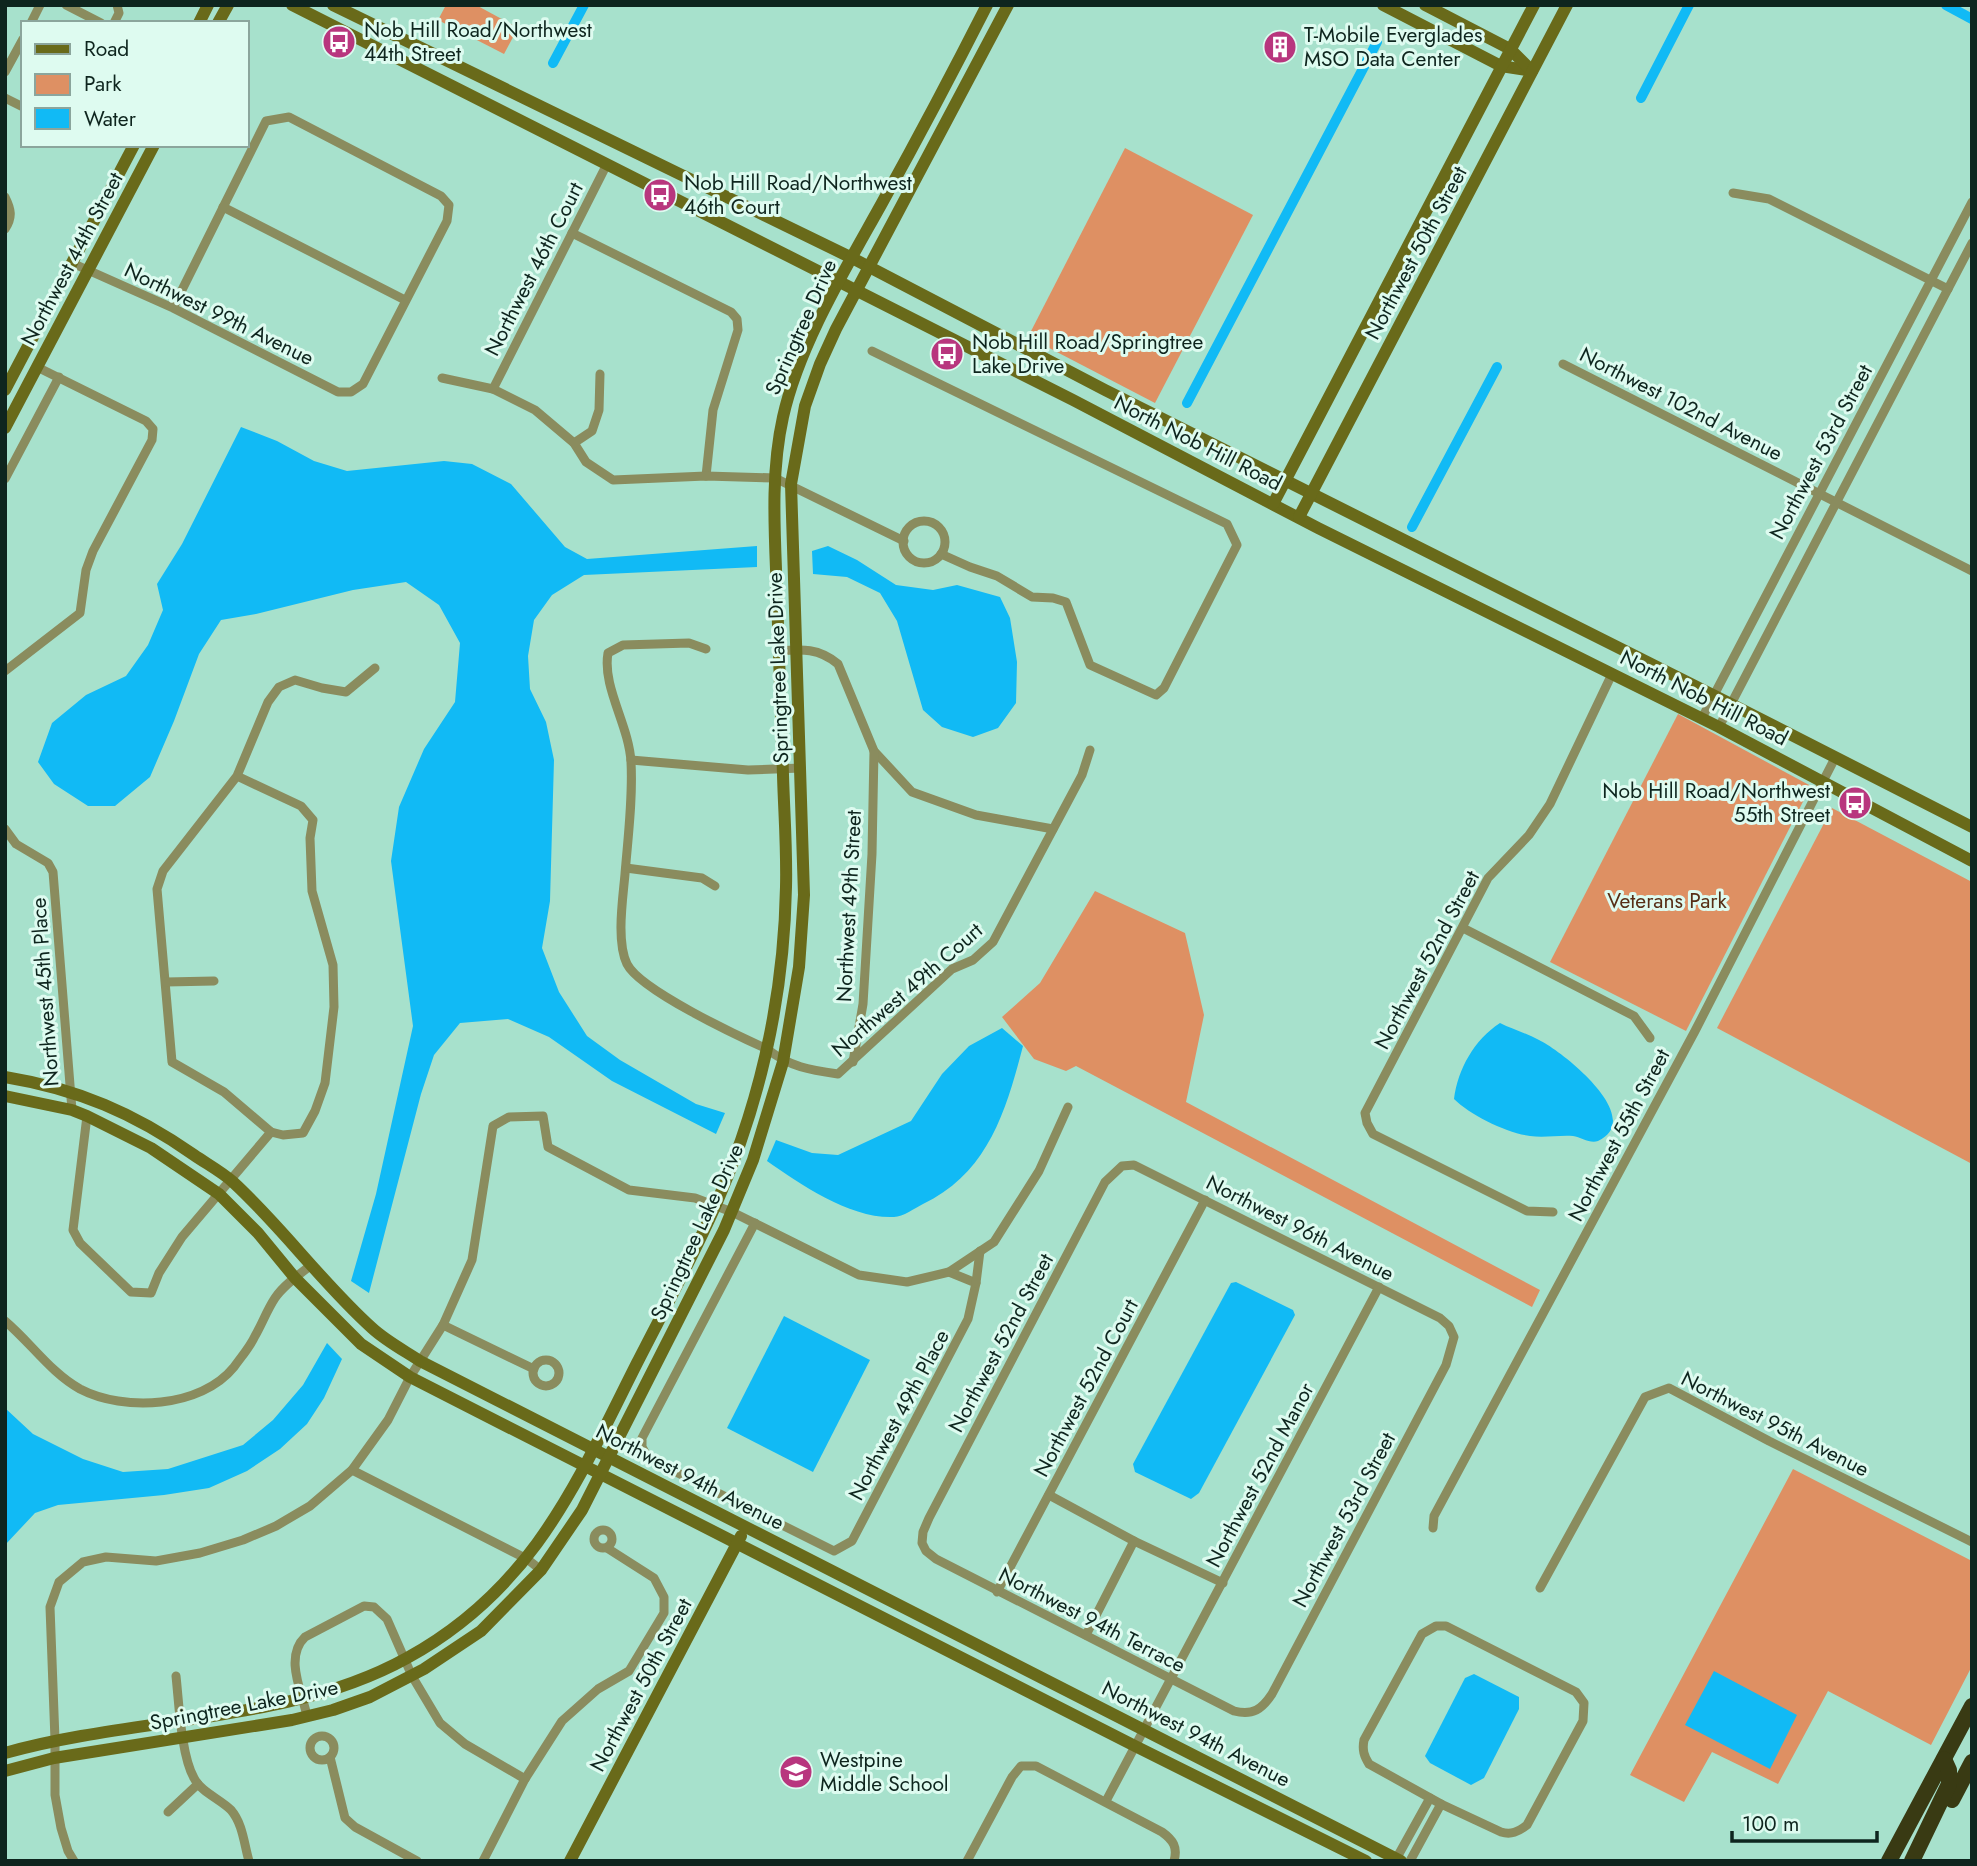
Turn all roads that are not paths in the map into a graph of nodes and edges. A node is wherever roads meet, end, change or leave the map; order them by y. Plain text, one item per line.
1 (40, 5) edge
2 (66, 5) edge
3 (208, 5) edge
4 (228, 5) edge
5 (292, 5) edge
6 (333, 5) edge
7 (987, 5) edge
8 (1008, 5) edge
9 (1383, 5) edge
10 (1425, 5) edge
11 (1534, 5) edge
12 (1567, 5) edge
13 (32, 21) edge
14 (97, 21) edge
15 (200, 21) edge
16 (219, 21) edge
17 (21, 43) edge
18 (1510, 49) junction
19 (1501, 66) junction
20 (1532, 71) junction
21 (5, 72) edge
22 (5, 98) edge
23 (21, 106) edge
24 (914, 144) junction
25 (133, 147) edge
26 (153, 147) edge
27 (931, 153) junction
28 (606, 166) junction
29 (1733, 193) dead end
30 (5, 197) edge
31 (1972, 202) edge
32 (223, 208) junction
33 (5, 229) edge
34 (572, 233) junction
35 (1972, 243) edge
36 (852, 258) junction
37 (72, 263) junction
38 (870, 268) junction
39 (88, 271) junction
40 (1931, 280) junction
41 (839, 282) junction
42 (1948, 289) junction
43 (857, 292) junction
44 (405, 300) junction
45 (173, 308) junction
46 (872, 351) dead end
47 (1563, 363) dead end
48 (37, 367) junction
49 (600, 374) dead end
50 (59, 377) junction
51 (442, 378) dead end
52 (493, 389) junction
53 (5, 390) edge
54 (5, 428) edge
55 (574, 443) junction
56 (706, 477) junction
57 (775, 478) junction
58 (5, 479) edge
59 (1285, 479) junction
60 (791, 484) junction
61 (1311, 494) junction
62 (1819, 494) junction
63 (1836, 502) junction
64 (1273, 504) junction
65 (1299, 517) junction
66 (775, 536) joint
67 (904, 541) junction
68 (941, 554) junction
69 (1972, 571) edge
70 (706, 649) dead end
71 (797, 649) junction
72 (779, 650) junction
73 (375, 667) dead end
74 (5, 671) edge
75 (1612, 674) junction
76 (1714, 695) junction
77 (1731, 704) junction
78 (1702, 719) junction
79 (1719, 727) junction
80 (1090, 750) dead end
81 (874, 751) junction
82 (1835, 758) junction
83 (631, 760) junction
84 (801, 768) junction
85 (783, 769) junction
86 (237, 776) junction
87 (1824, 780) junction
88 (1972, 827) edge
89 (5, 829) edge
90 (1053, 829) junction
91 (1972, 862) edge
92 (626, 868) junction
93 (715, 886) dead end
94 (1463, 928) junction
95 (214, 981) dead end
96 (166, 982) junction
97 (1650, 1038) dead end
98 (767, 1049) junction
99 (783, 1062) junction
100 (853, 1062) junction
101 (5, 1077) edge
102 (70, 1090) junction
103 (5, 1096) edge
104 (1068, 1107) dead end
105 (72, 1110) junction
106 (87, 1116) junction
107 (271, 1132) junction
108 (1122, 1166) joint
109 (231, 1180) junction
110 (219, 1194) junction
111 (1205, 1200) junction
112 (716, 1205) junction
113 (732, 1212) junction
114 (1553, 1212) dead end
115 (755, 1223) junction
116 (980, 1251) junction
117 (310, 1266) junction
118 (949, 1272) junction
119 (295, 1278) junction
120 (976, 1283) junction
121 (1379, 1287) junction
122 (5, 1321) edge
123 (443, 1325) junction
124 (1454, 1337) joint
125 (420, 1361) junction
126 (534, 1369) dead end
127 (410, 1377) junction
128 (593, 1450) junction
129 (609, 1458) junction
130 (584, 1466) junction
131 (352, 1470) junction
132 (600, 1475) junction
133 (1049, 1495) junction
134 (746, 1527) junction
135 (1433, 1528) dead end
136 (1134, 1541) junction
137 (1972, 1542) edge
138 (737, 1543) junction
139 (922, 1543) joint
140 (607, 1548) dead end
141 (527, 1559) junction
142 (541, 1570) junction
143 (1223, 1583) junction
144 (1540, 1588) dead end
145 (997, 1592) junction
146 (1086, 1635) junction
147 (404, 1660) junction
148 (176, 1676) dead end
149 (412, 1676) junction
150 (1172, 1679) junction
151 (304, 1699) junction
152 (1972, 1706) edge
153 (1254, 1712) joint
154 (307, 1716) junction
155 (181, 1719) junction
156 (1143, 1730) junction
157 (184, 1737) junction
158 (55, 1740) junction
159 (1135, 1746) junction
160 (5, 1753) edge
161 (330, 1757) dead end
162 (54, 1758) junction
163 (1944, 1759) junction
164 (1972, 1762) edge
165 (5, 1771) edge
166 (525, 1779) junction
167 (198, 1784) junction
168 (1430, 1798) junction
169 (1106, 1801) junction
170 (1441, 1804) junction
171 (168, 1812) dead end
172 (1398, 1860) edge
173 (74, 1861) edge
174 (249, 1861) edge
175 (417, 1861) edge
176 (483, 1861) edge
177 (570, 1861) edge
178 (967, 1861) edge
179 (1174, 1861) edge
180 (1366, 1861) edge
181 (1410, 1861) edge
182 (1889, 1861) edge
183 (1912, 1861) edge
184 (1919, 1861) edge

1 - 13 street
2 - 14 street
3 - 15 street
4 - 16 street
5 - 28 street, North Nob Hill Road
6 - 36 street, North Nob Hill Road
7 - 24 street, Springtree Drive
8 - 27 street, Springtree Lake Drive
9 - 19 street
10 - 18 street
11 - 18 street, Northwest 50th Street
12 - 20 street, Northwest 50th Street
17 - 21 street
18 - 19 street, Northwest 50th Street
18 - 20 street
19 - 20 street
19 - 59 street, Northwest 50th Street
20 - 61 street, Northwest 50th Street
22 - 23 street
24 - 27 street
24 - 36 street, Springtree Drive
25 - 37 street, Northwest 44th Street
26 - 39 street, Northwest 44th Street
27 - 38 street, Springtree Lake Drive
28 - 34 street, Northwest 46th Court
28 - 41 street, North Nob Hill Road
29 - 40 street
30 - 33 street
31 - 40 street, Northwest 53rd Street
32 - 44 street
32 - 44 street
32 - 45 street
34 - 52 street, Northwest 46th Court
34 - 56 street
35 - 42 street, Northwest 53rd Street
36 - 38 street, North Nob Hill Road
36 - 41 street, Springtree Drive
37 - 39 street, Northwest 99th Avenue
37 - 53 street, Northwest 44th Street
38 - 43 street, Springtree Lake Drive
38 - 59 street, North Nob Hill Road
39 - 45 street, Northwest 99th Avenue
39 - 48 street, Northwest 44th Street
40 - 42 street
40 - 62 street, Northwest 53rd Street
41 - 43 street, North Nob Hill Road
41 - 57 street, Springtree Drive
42 - 63 street, Northwest 53rd Street
43 - 60 street, Springtree Lake Drive
43 - 64 street, North Nob Hill Road
44 - 45 street, Northwest 99th Avenue
46 - 68 street
47 - 62 street, Northwest 102nd Avenue
48 - 50 street
48 - 54 street, Northwest 44th Street
49 - 55 street
50 - 58 street
50 - 74 street
51 - 52 street
52 - 55 street
55 - 56 street
56 - 57 street
57 - 60 street
57 - 66 street, Springtree Drive
59 - 61 street, North Nob Hill Road
59 - 64 street, Northwest 50th Street
60 - 67 street
60 - 71 street, Springtree Lake Drive
61 - 65 street, Northwest 50th Street
61 - 76 street, North Nob Hill Road
62 - 63 street, Northwest 102nd Avenue
62 - 76 street, Northwest 53rd Street
63 - 69 street, Northwest 102nd Avenue
63 - 77 street, Northwest 53rd Street
64 - 65 street, North Nob Hill Road
65 - 75 street, North Nob Hill Road
66 - 72 street, Springtree Lake Drive
67 - 68 street
67 - 68 street
70 - 83 street
71 - 72 street
71 - 81 street
71 - 84 street, Springtree Lake Drive
72 - 85 street, Springtree Lake Drive
73 - 86 street
75 - 78 street, North Nob Hill Road
75 - 94 street, Northwest 52nd Street
76 - 77 street, North Nob Hill Road
76 - 78 street, Northwest 53rd Street
77 - 79 street, Northwest 53rd Street
77 - 82 street, North Nob Hill Road
78 - 79 street, North Nob Hill Road
79 - 87 street, North Nob Hill Road
80 - 90 street, Northwest 49th Court
81 - 90 street
81 - 100 street, Northwest 49th Street
82 - 87 street, Northwest 55th Street
82 - 88 street, North Nob Hill Road
83 - 85 street
83 - 92 street
84 - 85 street
84 - 99 street, Springtree Lake Drive
85 - 98 street, Springtree Lake Drive
86 - 96 street
86 - 107 street
87 - 91 street, North Nob Hill Road
87 - 135 street, Northwest 55th Street
89 - 102 street, Northwest 45th Place
90 - 100 street, Northwest 49th Court
92 - 93 street
92 - 98 street
94 - 97 street
94 - 114 street, Northwest 52nd Street
95 - 96 street
96 - 107 street
98 - 99 street, Northwest 49th Court
98 - 112 street, Springtree Lake Drive
99 - 100 street, Northwest 49th Court
99 - 113 street, Springtree Lake Drive
101 - 102 street, Northwest 94th Avenue
102 - 105 street, Northwest 45th Place
102 - 109 street, Northwest 94th Avenue
103 - 105 street, Northwest 94th Avenue
104 - 116 street
105 - 106 street, Northwest 94th Avenue
106 - 110 street, Northwest 94th Avenue
106 - 110 street
107 - 109 street
108 - 111 street, Northwest 96th Avenue
108 - 139 street, Northwest 52nd Street
109 - 110 street
109 - 117 street, Northwest 94th Avenue
110 - 119 street, Northwest 94th Avenue
111 - 121 street, Northwest 96th Avenue
111 - 133 street, Northwest 52nd Court
112 - 113 street
112 - 123 street
112 - 128 street, Springtree Lake Drive
113 - 115 street
113 - 129 street, Springtree Lake Drive
115 - 118 street
115 - 120 street, Northwest 49th Place
116 - 118 street
116 - 120 street, Northwest 49th Place
117 - 119 street
117 - 125 street, Northwest 94th Avenue
118 - 120 street
119 - 122 street
119 - 127 street, Northwest 94th Avenue
121 - 124 street, Northwest 96th Avenue
121 - 143 street, Northwest 52nd Manor
123 - 125 street
123 - 126 street
124 - 153 street, Northwest 53rd Street
125 - 127 street
125 - 128 street, Northwest 94th Avenue
127 - 130 street, Northwest 94th Avenue
127 - 131 street
128 - 129 street, Northwest 94th Avenue
128 - 130 street, Springtree Lake Drive
129 - 132 street, Springtree Lake Drive
129 - 134 street, Northwest 94th Avenue
130 - 132 street, Northwest 94th Avenue
130 - 141 street, Springtree Lake Drive
131 - 141 street
131 - 158 street
132 - 138 street, Northwest 94th Avenue
132 - 142 street, Springtree Lake Drive
133 - 136 street
133 - 145 street, Northwest 52nd Court
134 - 138 street, Northwest 50th Street
134 - 156 street, Northwest 94th Avenue
136 - 143 street
136 - 146 street
137 - 144 street, Northwest 95th Avenue
138 - 159 street, Northwest 94th Avenue
138 - 177 street, Northwest 50th Street
139 - 145 street, Northwest 94th Terrace
140 - 166 street
141 - 142 street
141 - 147 street, Springtree Lake Drive
142 - 149 street, Springtree Lake Drive
143 - 150 street, Northwest 52nd Manor
145 - 146 street, Northwest 94th Terrace
146 - 150 street, Northwest 94th Terrace
147 - 149 street
147 - 151 street, Springtree Lake Drive
147 - 151 street
148 - 155 street
149 - 154 street, Springtree Lake Drive
149 - 166 street
150 - 153 street, Northwest 94th Terrace
150 - 156 street, Northwest 52nd Manor
151 - 154 street
151 - 155 street, Springtree Lake Drive
152 - 163 highway
154 - 157 street, Springtree Lake Drive
155 - 157 street
155 - 158 street, Springtree Lake Drive
156 - 159 street, Northwest 52nd Manor
156 - 172 street, Northwest 94th Avenue
157 - 162 street, Springtree Lake Drive
157 - 167 street
158 - 160 street, Springtree Lake Drive
158 - 162 street
159 - 169 street, Northwest 52nd Manor
159 - 180 street, Northwest 94th Avenue
161 - 175 street
162 - 165 street, Springtree Lake Drive
162 - 173 street
163 - 182 highway
163 - 183 highway
164 - 184 highway
166 - 176 street
167 - 171 street
167 - 174 street
168 - 170 street
168 - 170 street
168 - 172 street
169 - 178 street
169 - 179 street
170 - 181 street

